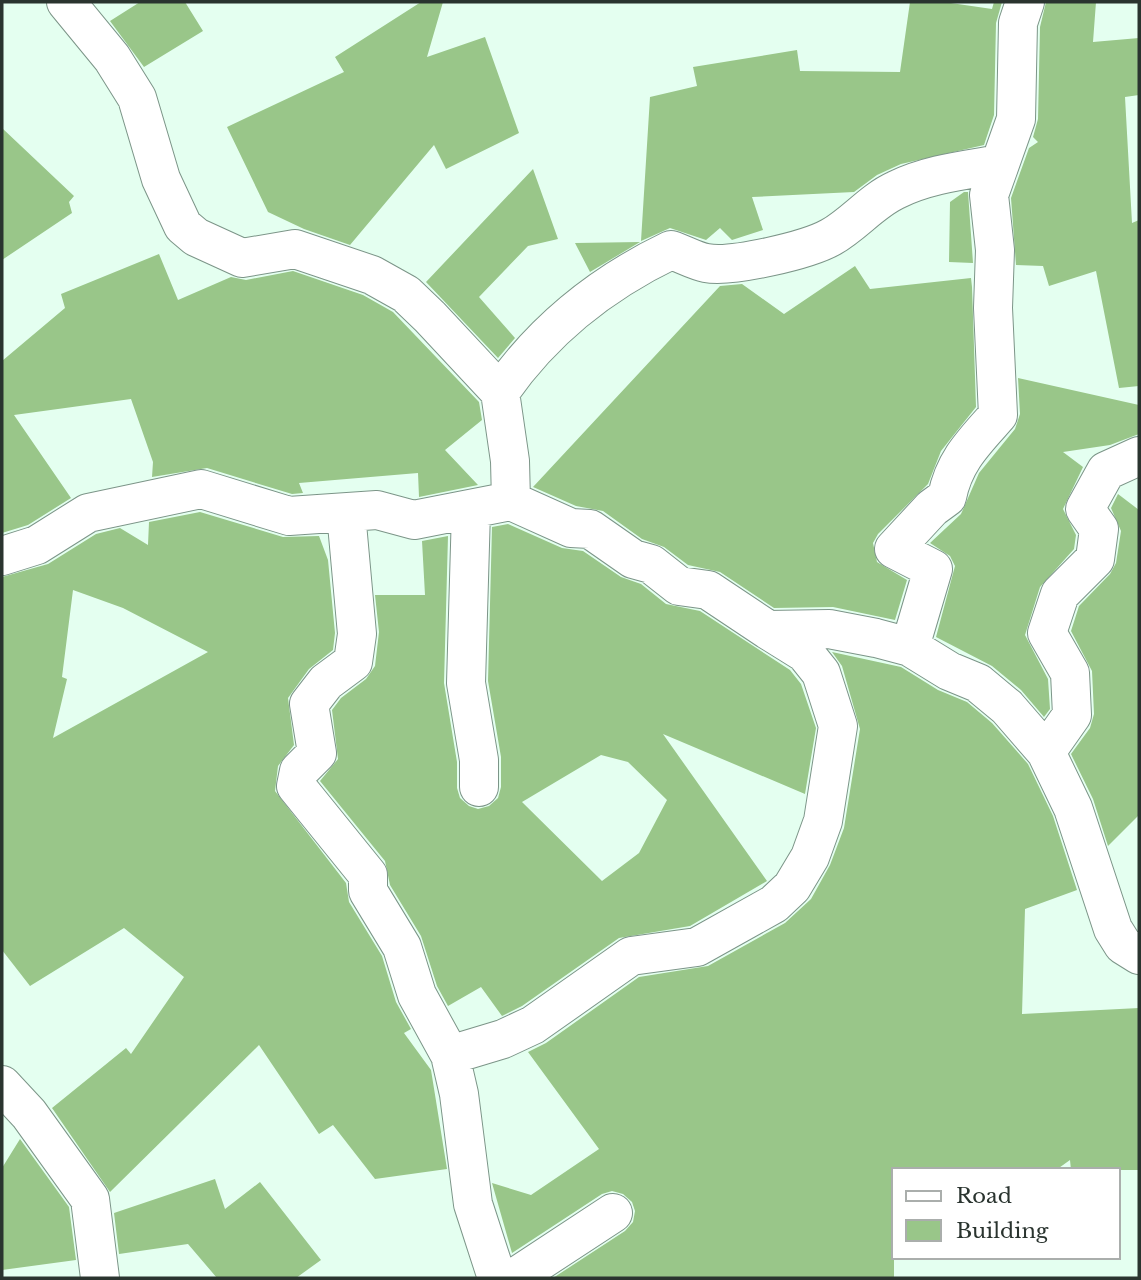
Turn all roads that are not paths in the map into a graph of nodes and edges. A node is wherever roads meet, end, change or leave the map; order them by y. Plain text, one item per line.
1 (66, 2) edge
2 (1025, 2) edge
3 (1000, 164) junction
4 (500, 393) junction
5 (1139, 456) edge
6 (511, 501) junction
7 (471, 511) junction
8 (346, 513) junction
9 (2, 556) edge
10 (768, 630) junction
11 (910, 647) junction
12 (1046, 752) junction
13 (479, 787) dead end
14 (1139, 955) edge
15 (450, 1055) junction
16 (2, 1085) edge
17 (614, 1213) dead end
18 (100, 1278) edge
19 (497, 1278) edge
20 (514, 1278) edge

1 - 4 street
2 - 3 street
3 - 4 street
3 - 11 street
4 - 6 street
5 - 12 street
6 - 7 street
6 - 10 street
7 - 8 street
7 - 13 street
8 - 9 street
8 - 15 street
10 - 11 street
10 - 15 street
11 - 12 street
12 - 14 street
15 - 19 street
16 - 18 street
17 - 20 street

